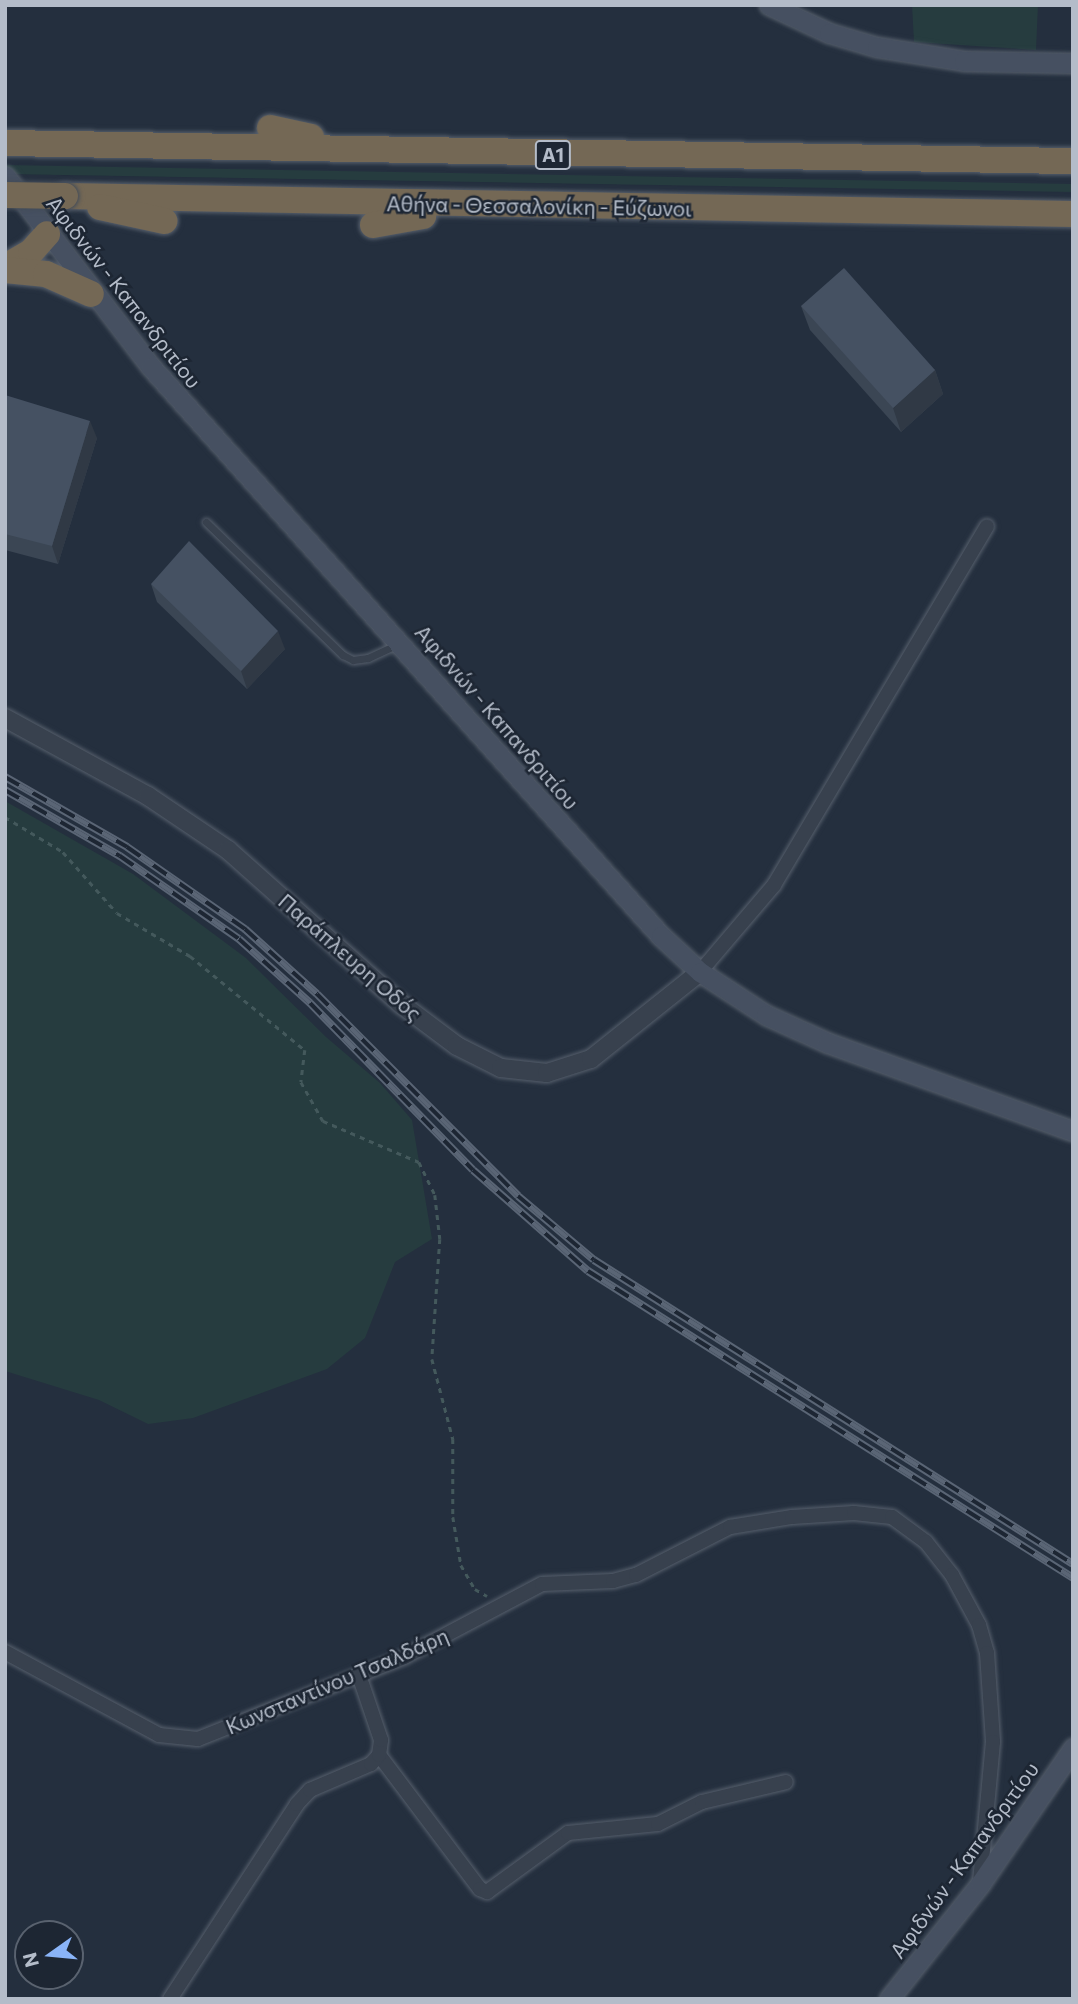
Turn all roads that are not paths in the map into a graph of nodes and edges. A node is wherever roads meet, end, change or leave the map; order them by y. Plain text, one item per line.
1 (769, 5) edge
2 (1073, 63) edge
3 (270, 128) dead end
4 (92, 129) dead end
5 (5, 143) edge
6 (37, 144) junction
7 (371, 150) junction
8 (1073, 161) edge
9 (5, 176) edge
10 (5, 195) edge
11 (65, 196) junction
12 (477, 206) junction
13 (1073, 214) edge
14 (164, 221) dead end
15 (373, 225) dead end
16 (47, 234) junction
17 (5, 268) edge
18 (91, 294) junction
19 (206, 522) dead end
20 (987, 526) dead end
21 (401, 642) junction
22 (5, 718) edge
23 (700, 972) junction
24 (1073, 1131) edge
25 (5, 1652) edge
26 (359, 1675) junction
27 (1073, 1748) edge
28 (379, 1755) junction
29 (786, 1782) dead end
30 (980, 1884) junction
31 (170, 1999) edge
32 (889, 1999) edge

1 - 2 main road
3 - 7 highway
4 - 6 highway
5 - 6 highway, Α1
6 - 7 highway, Α1
7 - 8 highway, Α1
9 - 16 main road, Αφιδνών - Καπανδριτίου
10 - 11 highway, Αθήνα - Θεσσαλονίκη - Εύζωνοι, bridge
11 - 12 highway, Αθήνα - Θεσσαλονίκη - Εύζωνοι
11 - 14 highway
12 - 13 highway, Αθήνα - Θεσσαλονίκη - Εύζωνοι
12 - 15 highway
16 - 17 highway
16 - 18 main road, Αφιδνών - Καπανδριτίου
17 - 18 highway
18 - 21 main road, Αφιδνών - Καπανδριτίου
19 - 21 lane
20 - 23 street
21 - 23 main road, Αφιδνών - Καπανδριτίου
22 - 23 street, Παράπλευρη Οδός
23 - 24 main road, Αφιδνών - Καπανδριτίου
25 - 26 street, Κωνσταντίνου Τσαλδάρη
26 - 28 street
26 - 30 street, Κωνσταντίνου Τσαλδάρη
27 - 30 main road, Αφιδνών - Καπανδριτίου
28 - 29 street
28 - 31 street
30 - 32 main road, Αφιδνών - Καπανδριτίου

